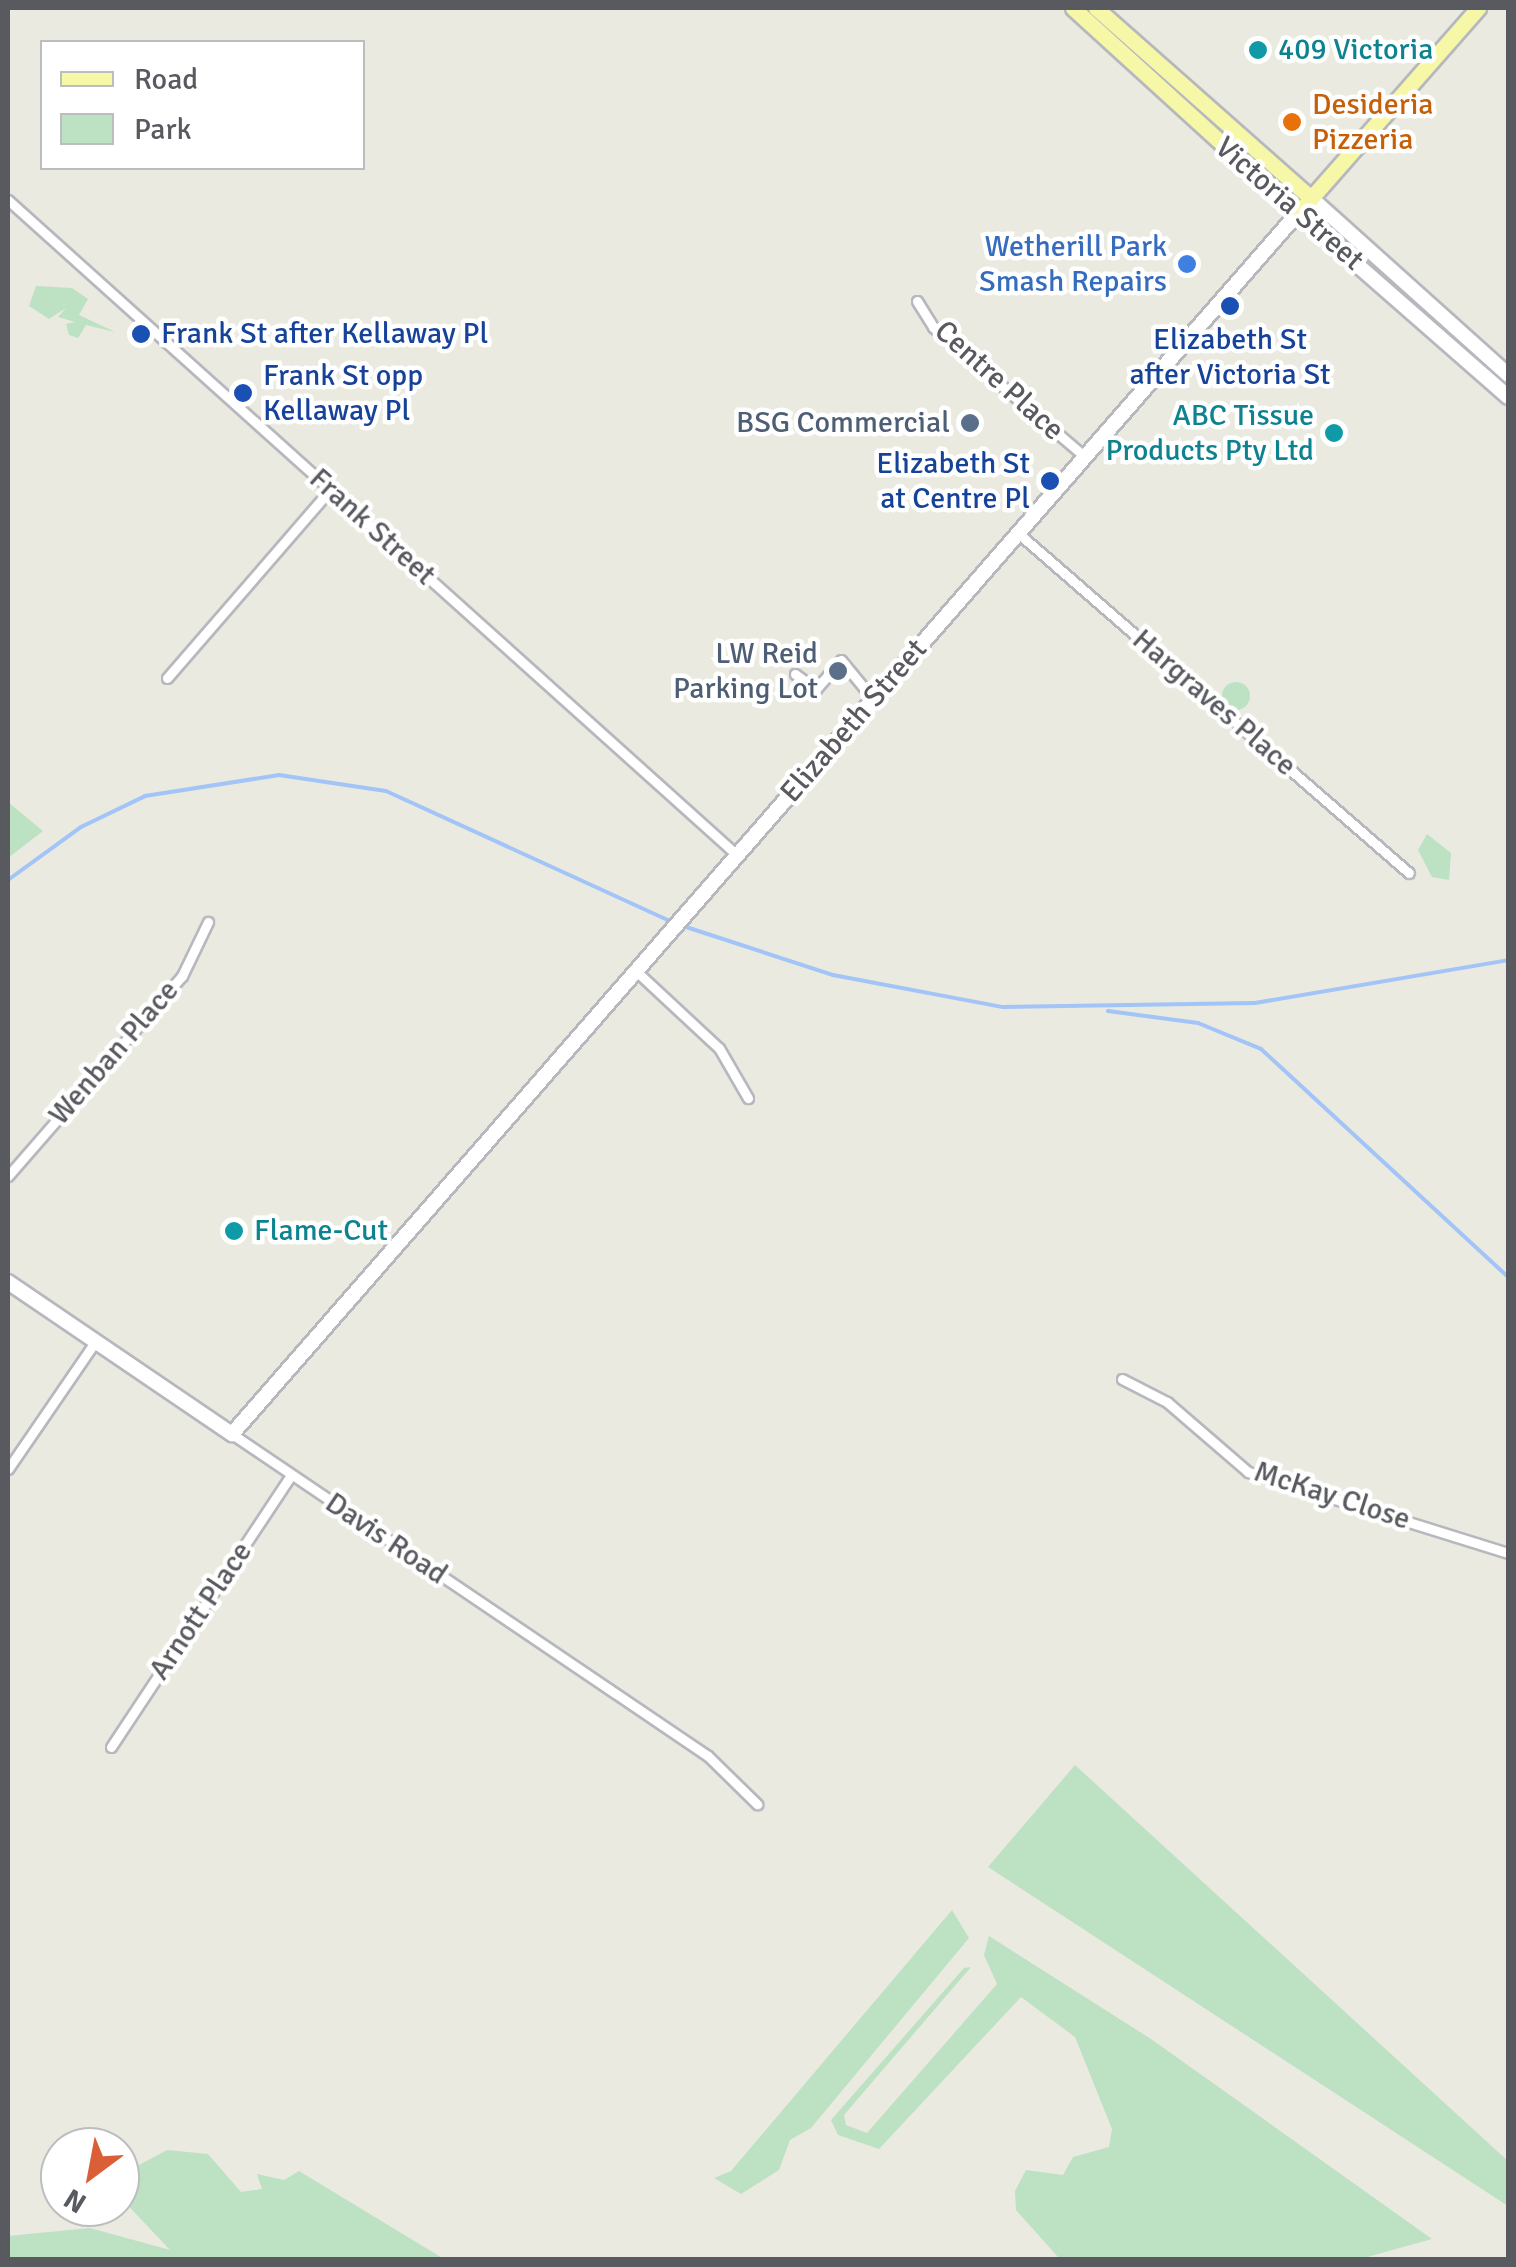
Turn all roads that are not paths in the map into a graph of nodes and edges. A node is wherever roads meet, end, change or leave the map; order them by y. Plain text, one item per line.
1 (1073, 8) edge
2 (1096, 8) edge
3 (1478, 8) edge
4 (1311, 198) junction
5 (8, 200) edge
6 (1298, 212) junction
7 (918, 301) dead end
8 (1508, 375) edge
9 (1508, 397) edge
10 (1084, 457) junction
11 (330, 490) junction
12 (1018, 533) junction
13 (795, 674) dead end
14 (167, 678) dead end
15 (873, 699) junction
16 (737, 855) junction
17 (1409, 873) dead end
18 (208, 922) dead end
19 (636, 971) junction
20 (748, 1098) dead end
21 (8, 1176) edge
22 (8, 1282) edge
23 (94, 1342) junction
24 (1122, 1379) dead end
25 (232, 1434) junction
26 (8, 1469) edge
27 (291, 1476) junction
28 (1508, 1553) edge
29 (111, 1748) dead end
30 (757, 1804) dead end

1 - 6 main road, Victoria Street
2 - 4 main road, Victoria Street
3 - 4 main road, Elizabeth Street
4 - 6 main road, Elizabeth Street
4 - 8 street, Victoria Street
5 - 11 street, Frank Street
6 - 9 street, Victoria Street
6 - 10 street, Elizabeth Street
7 - 10 street, Centre Place
10 - 12 street, Elizabeth Street
11 - 14 street
11 - 16 street, Frank Street
12 - 15 street, Elizabeth Street
12 - 17 street, Hargraves Place
13 - 15 street
15 - 16 street, Elizabeth Street
16 - 19 street, Elizabeth Street
18 - 21 street, Wenban Place
19 - 20 street
19 - 25 street, Elizabeth Street
22 - 23 street, Davis Road
23 - 25 street, Davis Road
23 - 26 street
24 - 28 street, McKay Close
25 - 27 street, Davis Road
27 - 29 street, Arnott Place
27 - 30 street, Davis Road

